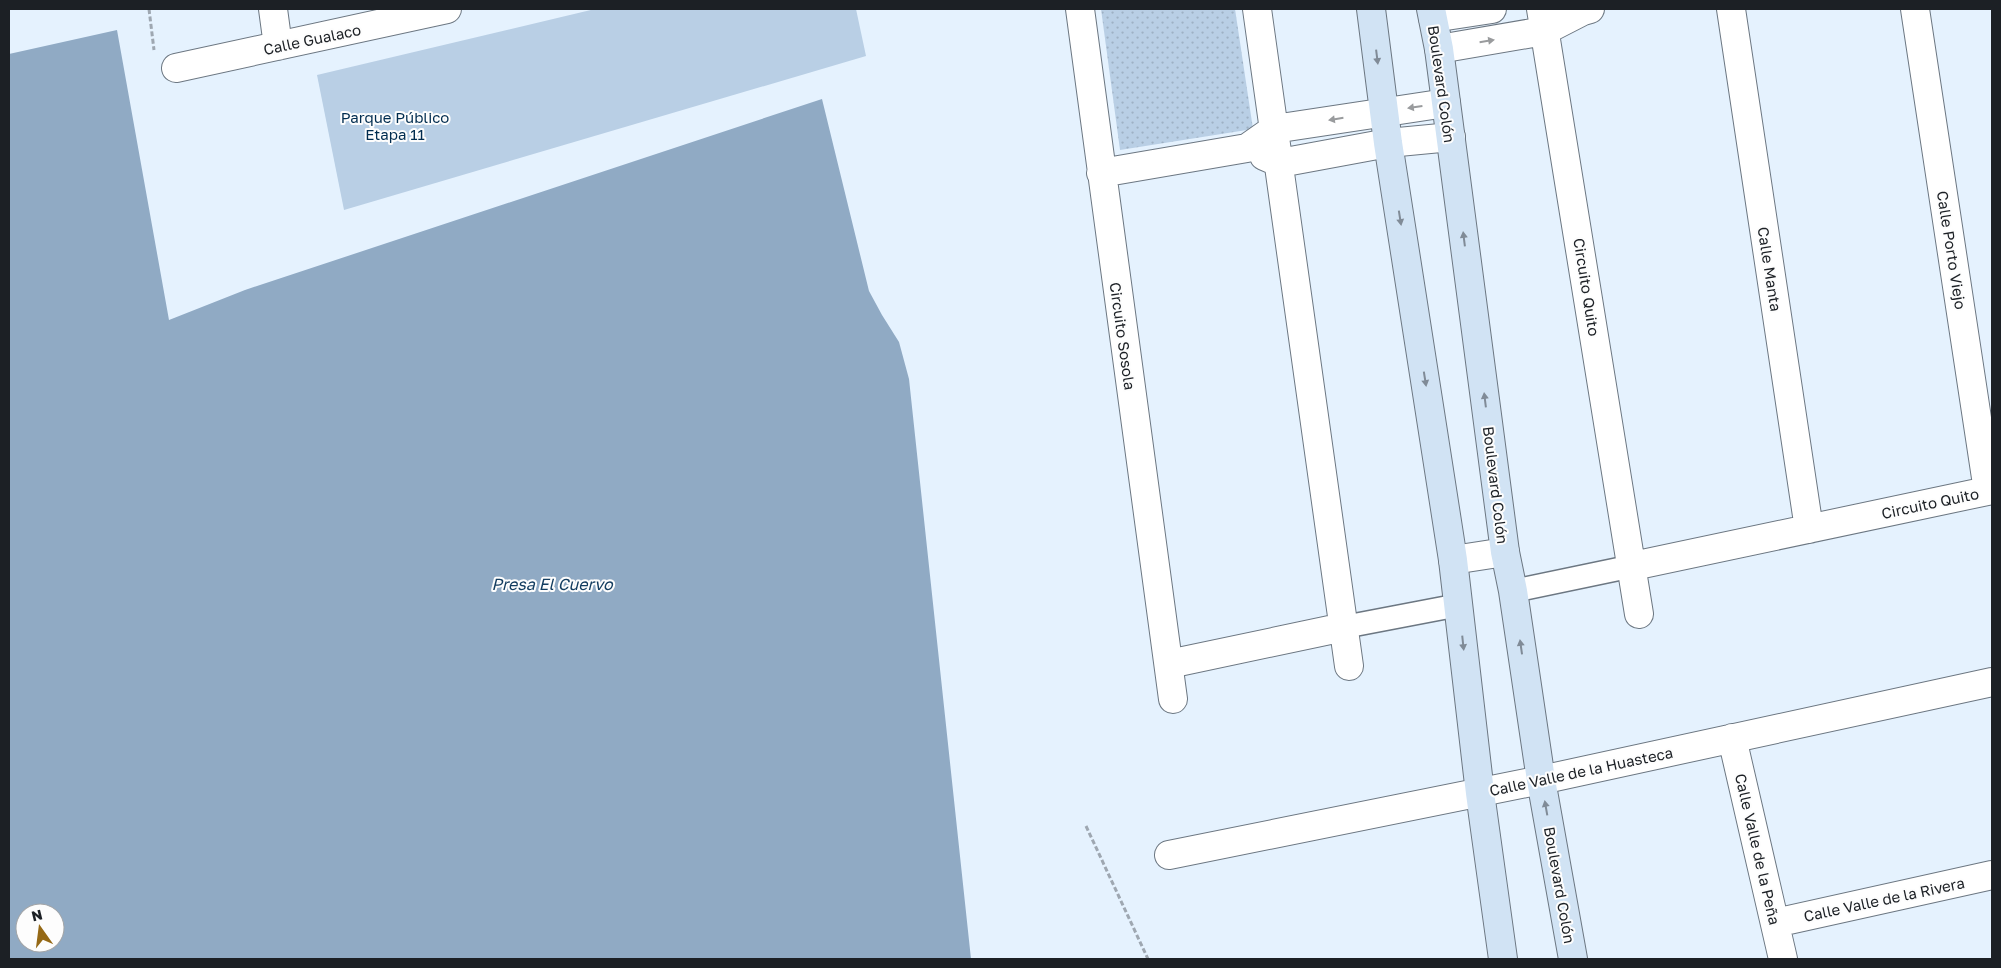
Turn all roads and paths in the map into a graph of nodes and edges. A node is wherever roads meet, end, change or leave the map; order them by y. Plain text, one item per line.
1 (149, 9) edge
2 (273, 9) edge
3 (447, 9) edge
4 (1080, 9) edge
5 (1257, 9) edge
6 (1371, 9) edge
7 (1492, 9) edge
8 (1582, 9) edge
9 (1731, 9) edge
10 (1915, 9) edge
11 (1432, 13) edge
12 (1543, 20) edge
13 (278, 46) junction
14 (1439, 49) junction
15 (165, 63) joint
16 (1446, 103) junction
17 (1384, 111) junction
18 (1274, 129) junction
19 (1451, 137) junction
20 (1388, 144) junction
21 (1247, 148) junction
22 (1280, 163) junction
23 (1101, 173) junction
24 (1990, 490) edge
25 (1809, 529) junction
26 (1505, 552) junction
27 (1453, 560) junction
28 (1633, 566) junction
29 (1513, 591) junction
30 (1458, 605) junction
31 (1639, 614) dead end
32 (1344, 627) junction
33 (1169, 664) junction
34 (1349, 666) dead end
35 (1992, 682) edge
36 (1173, 699) dead end
37 (1732, 738) junction
38 (1541, 780) junction
39 (1480, 793) junction
40 (1086, 826) dead end
41 (1169, 855) dead end
42 (1992, 875) edge
43 (1775, 923) junction
44 (1148, 959) edge
45 (1503, 959) edge
46 (1573, 959) edge
47 (1783, 959) edge

1 - 15 path
2 - 13 street
3 - 13 street, Calle Gualaco
4 - 23 street, Circuito Sosola
5 - 18 street
6 -> 17 main road
7 - 11 street
8 - 12 street
9 - 25 street, Calle Manta
10 - 24 street, Calle Porto Viejo
11 - 14 main road, Boulevard Colón
14 -> 12 street
12 - 28 street, Circuito Quito
13 - 15 street, Calle Gualaco
14 - 16 main road, Boulevard Colón
16 -> 17 street
16 - 19 main road, Boulevard Colón
17 -> 18 street
17 - 20 main road
18 - 21 street
18 - 22 street
19 - 20 street
26 -> 19 main road, Boulevard Colón
20 - 22 street
20 -> 27 main road
21 - 22 street
21 - 23 street
22 - 32 street
23 - 33 street, Circuito Sosola
24 - 25 street, Circuito Quito
25 - 28 street, Circuito Quito
26 - 27 street
26 - 29 main road, Boulevard Colón
27 - 30 main road
28 - 29 street
28 - 31 street, Circuito Quito
38 -> 29 main road, Boulevard Colón
30 - 32 street
30 -> 39 main road
32 - 33 street
32 - 34 street
33 - 36 street, Circuito Sosola
35 - 37 street, Calle Valle de la Huasteca
37 - 38 street, Calle Valle de la Huasteca
37 - 43 street, Calle Valle de la Peña
38 - 39 street, Calle Valle de la Huasteca
46 -> 38 main road, Boulevard Colón
39 - 41 street, Calle Valle de la Huasteca
39 - 45 main road
40 - 44 path
42 - 43 street, Calle Valle de la Rivera
43 - 47 street, Calle Valle de la Peña

